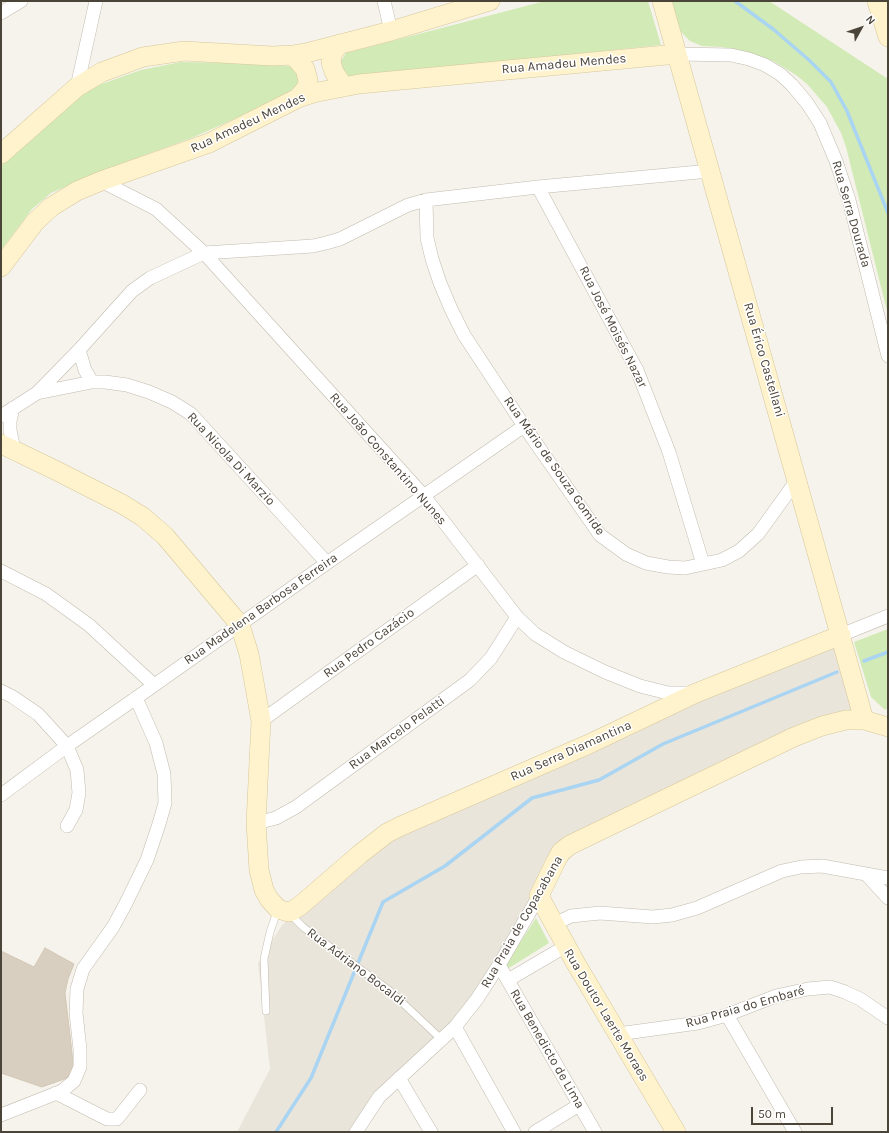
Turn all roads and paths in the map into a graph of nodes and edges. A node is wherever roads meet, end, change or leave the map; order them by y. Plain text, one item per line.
1 (21, 1) edge
2 (96, 1) edge
3 (384, 1) edge
4 (490, 1) edge
5 (662, 1) edge
6 (877, 1) edge
7 (1, 13) edge
8 (391, 31) junction
9 (888, 37) edge
10 (339, 44) junction
11 (678, 54) junction
12 (293, 55) junction
13 (77, 87) junction
14 (344, 87) junction
15 (298, 98) junction
16 (1, 154) edge
17 (710, 171) junction
18 (101, 181) junction
19 (538, 186) junction
20 (426, 200) junction
21 (204, 253) junction
22 (1, 267) edge
23 (79, 350) junction
24 (888, 356) edge
25 (92, 382) junction
26 (37, 393) junction
27 (5, 412) edge
28 (524, 426) junction
29 (7, 447) edge
30 (797, 480) junction
31 (424, 496) junction
32 (327, 562) junction
33 (702, 564) junction
34 (478, 565) junction
35 (1, 571) edge
36 (888, 616) edge
37 (517, 617) junction
38 (240, 625) junction
39 (841, 635) junction
40 (154, 685) junction
41 (1, 691) edge
42 (696, 693) junction
43 (136, 698) junction
44 (261, 720) junction
45 (864, 720) junction
46 (888, 727) edge
47 (67, 746) junction
48 (1, 795) edge
49 (256, 823) junction
50 (67, 826) dead end
51 (867, 875) junction
52 (888, 878) edge
53 (539, 896) junction
54 (888, 898) edge
55 (280, 909) junction
56 (555, 924) junction
57 (566, 946) junction
58 (499, 965) junction
59 (508, 980) junction
60 (266, 1011) dead end
61 (727, 1015) junction
62 (888, 1018) edge
63 (455, 1027) junction
64 (618, 1034) junction
65 (441, 1039) junction
66 (399, 1078) junction
67 (140, 1090) dead end
68 (59, 1092) junction
69 (580, 1105) junction
70 (1, 1115) edge
71 (356, 1132) edge
72 (431, 1132) edge
73 (514, 1132) edge
74 (535, 1132) edge
75 (595, 1132) edge
76 (676, 1132) edge
77 (795, 1132) edge

1 - 7 street
2 - 13 street
3 - 8 street
4 - 8 street
5 - 11 street, Rua Érico Castellani
6 - 9 street
8 - 10 street
10 - 12 street
10 - 14 street
11 - 14 street, Rua Amadeu Mendes
11 - 17 street, Rua Érico Castellani
11 - 24 street, Rua Serra Dourada
12 - 13 street
12 - 15 street
13 - 16 street
14 - 15 street, Rua Amadeu Mendes
15 - 18 street, Rua Amadeu Mendes
17 - 19 street
17 - 30 street, Rua Érico Castellani
18 - 21 street, Rua João Constantino Nunes
18 - 22 street, Rua Amadeu Mendes
19 - 20 street
19 - 33 street, Rua José Moisés Nazar
20 - 21 street
20 - 28 street, Rua Mário de Souza Gomide
21 - 23 street
21 - 31 street, Rua João Constantino Nunes
23 - 25 street
23 - 26 street
25 - 26 street, Rua Nicola Di Marzio
25 - 32 street, Rua Nicola Di Marzio
26 - 27 street
27 - 29 street
28 - 31 street, Rua Madelena Barbosa Ferreira
28 - 33 street, Rua Mário de Souza Gomide
29 - 38 street
30 - 33 street, Rua Mário de Souza Gomide
30 - 39 street, Rua Érico Castellani
31 - 32 street, Rua Madelena Barbosa Ferreira
31 - 34 street, Rua João Constantino Nunes
32 - 38 street, Rua Madelena Barbosa Ferreira
34 - 37 street, Rua João Constantino Nunes
34 - 44 street, Rua Pedro Cazácio
35 - 40 street
36 - 39 street, Rua Serra Diamantina
37 - 42 street, Rua João Constantino Nunes
37 - 49 street, Rua Marcelo Pelatti
38 - 40 street, Rua Madelena Barbosa Ferreira
38 - 44 street
39 - 42 street, Rua Serra Diamantina
39 - 45 street, Rua Érico Castellani
40 - 43 street, Rua Madelena Barbosa Ferreira
41 - 47 street
42 - 55 street, Rua Serra Diamantina
43 - 47 street, Rua Madelena Barbosa Ferreira
43 - 68 street
44 - 49 street
45 - 46 street, Rua Praia de Copacabana
45 - 53 street, Rua Praia de Copacabana
47 - 48 street, Rua Madelena Barbosa Ferreira
47 - 50 street
49 - 55 street
51 - 52 street
51 - 54 street
51 - 56 street
53 - 56 street, Rua Doutor Laerte Moraes
53 - 58 street, Rua Praia de Copacabana
55 - 60 lane
55 - 65 lane, Rua Adriano Bocaldi
56 - 57 street, Rua Doutor Laerte Moraes
57 - 59 street
57 - 64 street, Rua Doutor Laerte Moraes
58 - 59 street, Rua Benedicto de Lima
58 - 63 street, Rua Praia de Copacabana
59 - 69 street, Rua Benedicto de Lima
61 - 62 street, Rua Praia do Embaré
61 - 64 street, Rua Praia do Embaré
61 - 77 street
63 - 65 street, Rua Praia de Copacabana
63 - 73 street
64 - 76 street, Rua Doutor Laerte Moraes
65 - 66 street, Rua Praia de Copacabana
66 - 71 street, Rua Praia de Copacabana
66 - 72 street
67 - 68 street
68 - 70 street
69 - 74 street
69 - 75 street, Rua Benedicto de Lima

